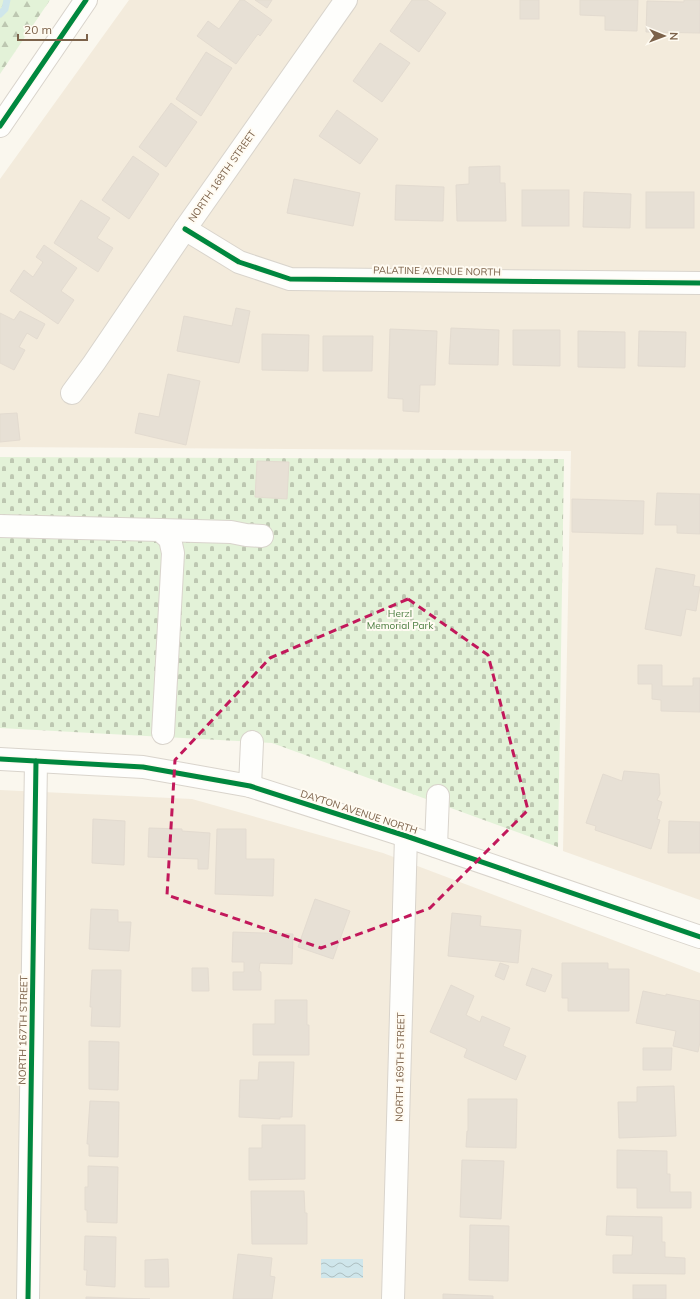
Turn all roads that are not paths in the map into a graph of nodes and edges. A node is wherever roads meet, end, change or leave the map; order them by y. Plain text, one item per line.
1 (86, 0) edge
2 (346, 0) edge
3 (0, 126) edge
4 (185, 229) junction
5 (700, 283) edge
6 (72, 393) dead end
7 (0, 526) edge
8 (160, 530) junction
9 (262, 536) dead end
10 (163, 733) dead end
11 (252, 742) dead end
12 (0, 759) edge
13 (36, 761) junction
14 (250, 786) junction
15 (438, 796) dead end
16 (406, 836) junction
17 (436, 846) junction
18 (700, 937) edge
19 (28, 1299) edge
20 (394, 1299) edge

1 - 3 street
2 - 4 street, NORTH 168TH STREET
4 - 5 street, PALATINE AVENUE NORTH
4 - 6 street, NORTH 168TH STREET
7 - 8 street
8 - 9 street
8 - 10 street
11 - 14 street
12 - 13 street, DAYTON AVENUE NORTH
13 - 14 street, DAYTON AVENUE NORTH
13 - 19 street, NORTH 167TH STREET
14 - 16 street, DAYTON AVENUE NORTH
15 - 17 street
16 - 17 street, DAYTON AVENUE NORTH
16 - 20 street, NORTH 169TH STREET
17 - 18 street, DAYTON AVENUE NORTH

